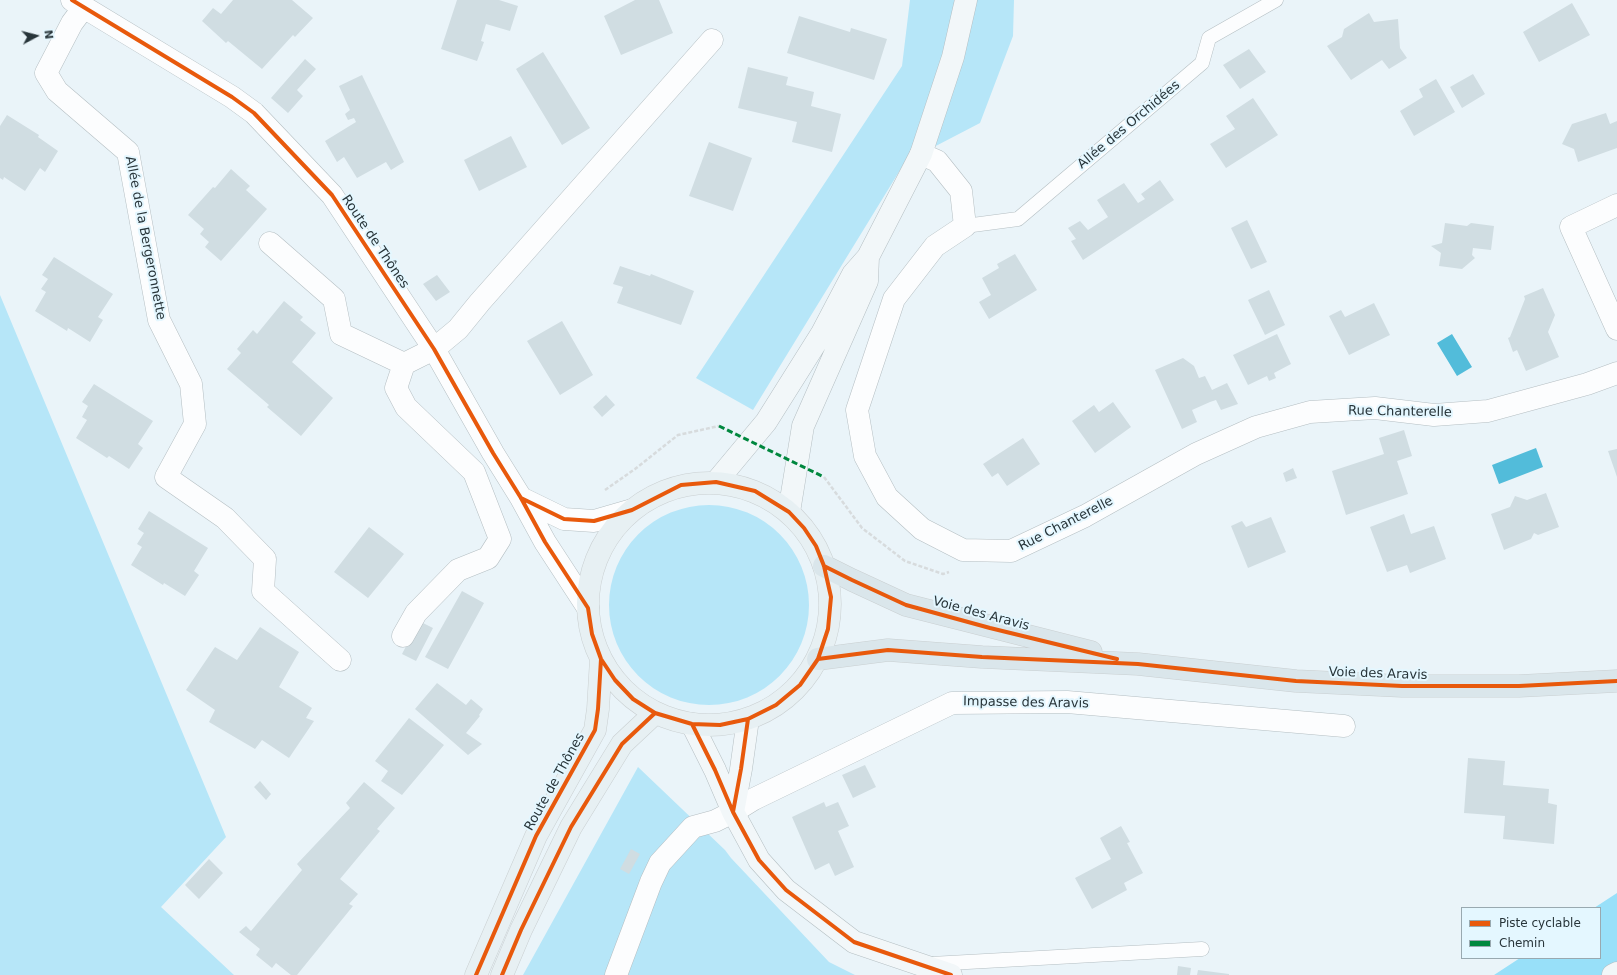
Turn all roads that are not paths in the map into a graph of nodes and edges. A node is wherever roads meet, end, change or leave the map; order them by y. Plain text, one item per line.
1 (966, 0) edge
2 (1276, 0) edge
3 (78, 3) edge
4 (712, 40) dead end
5 (921, 154) junction
6 (1617, 204) edge
7 (965, 226) junction
8 (270, 243) dead end
9 (868, 257) junction
10 (1617, 329) edge
11 (434, 349) junction
12 (404, 364) junction
13 (1617, 373) edge
14 (716, 482) junction
15 (521, 498) junction
16 (632, 510) junction
17 (789, 512) junction
18 (824, 566) junction
19 (588, 608) junction
20 (403, 636) dead end
21 (601, 659) junction
22 (818, 659) junction
23 (340, 660) dead end
24 (1138, 664) junction
25 (1617, 681) edge
26 (655, 713) junction
27 (748, 719) junction
28 (692, 724) junction
29 (1344, 726) dead end
30 (733, 812) junction
31 (1202, 949) dead end
32 (921, 964) junction
33 (1617, 973) edge
34 (476, 975) edge
35 (502, 975) edge
36 (616, 975) edge
37 (951, 975) edge
38 (1613, 975) edge

1 - 5 main road
2 - 7 lane, Allée des Orchidées
3 - 11 street, Route de Thônes
3 - 23 street, Allée de la Bergeronnette
4 - 11 street
5 - 7 street
5 - 9 main road
6 - 10 street
7 - 13 street, Rue Chanterelle
8 - 12 street
9 - 14 main road
9 - 17 main road
11 - 12 street
11 - 15 street, Route de Thônes
12 - 20 street
14 - 16 main road
14 - 17 main road
15 - 16 street
15 - 19 street, Route de Thônes
16 - 19 main road
17 - 18 main road
18 - 22 main road
18 - 24 highway, Voie des Aravis
19 - 21 main road
21 - 26 main road
21 - 34 main road, Route de Thônes
22 - 24 highway, Voie des Aravis
22 - 27 main road
24 - 25 highway, Voie des Aravis
26 - 28 main road
26 - 35 main road
27 - 28 main road
27 - 30 main road
28 - 30 main road
29 - 30 street, Impasse des Aravis
30 - 32 main road
30 - 36 street, Impasse des Aravis
31 - 32 lane
32 - 37 main road
33 - 38 main road

